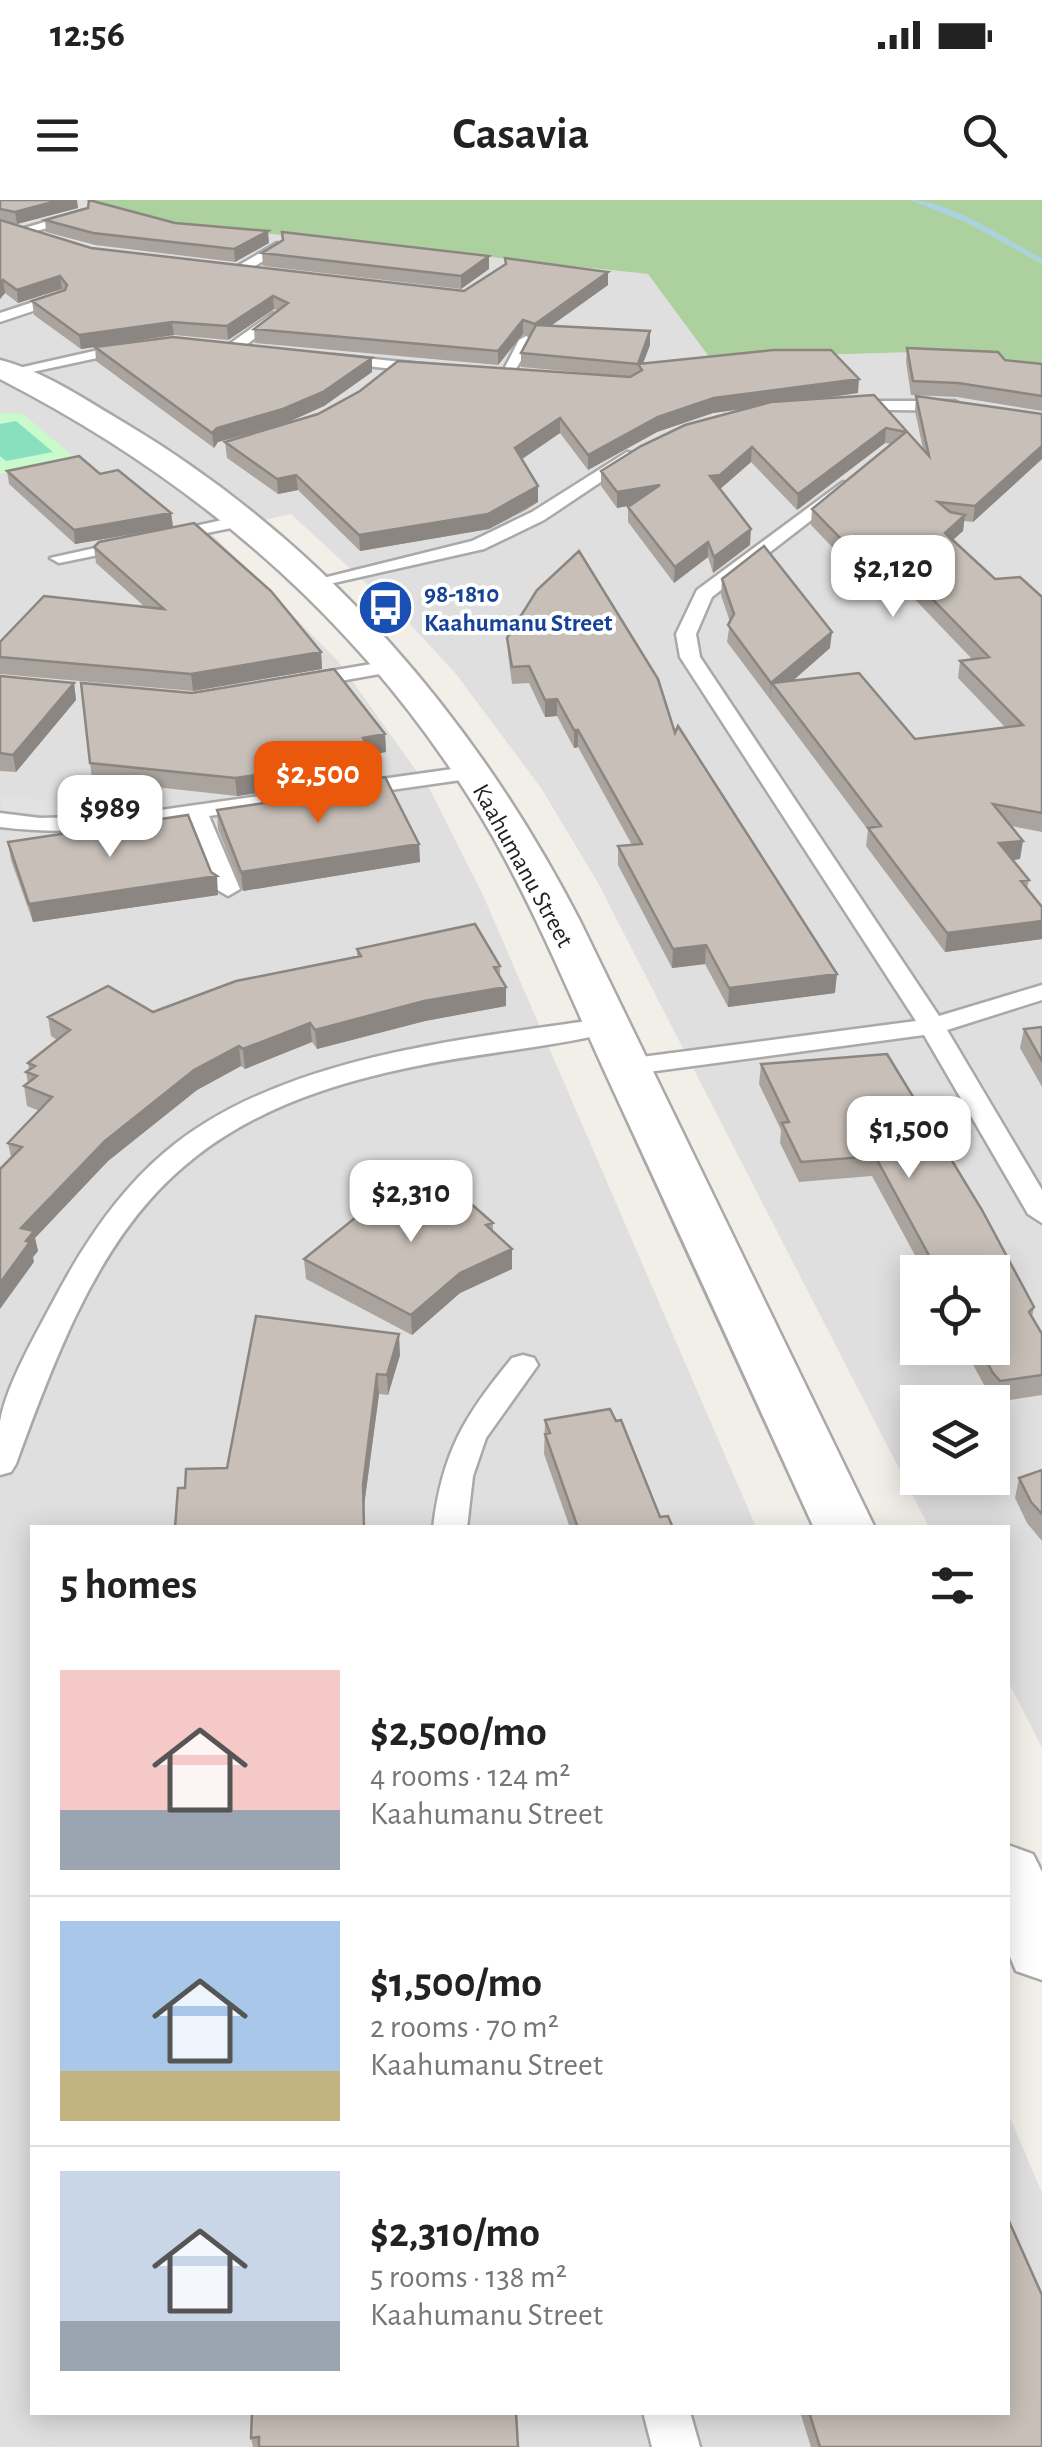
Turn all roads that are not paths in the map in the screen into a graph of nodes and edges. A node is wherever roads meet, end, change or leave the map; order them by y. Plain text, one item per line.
1 (86, 214) edge
2 (0, 227) edge
3 (17, 232) junction
4 (49, 242) edge
5 (277, 247) edge
6 (220, 268) edge
7 (238, 270) junction
8 (256, 272) edge
9 (60, 297) edge
10 (278, 316) edge
11 (0, 318) edge
12 (526, 340) edge
13 (148, 345) edge
14 (268, 352) edge
15 (322, 358) edge
16 (393, 366) junction
17 (449, 370) edge
18 (486, 373) edge
19 (505, 374) junction
20 (522, 375) edge
21 (12, 380) edge
22 (373, 386) edge
23 (823, 407) edge
24 (972, 408) edge
25 (649, 446) edge
26 (868, 468) edge
27 (246, 520) junction
28 (59, 558) dead end
29 (316, 582) junction
30 (395, 666) junction
31 (280, 686) edge
32 (474, 772) junction
33 (196, 812) junction
34 (0, 820) edge
35 (228, 890) dead end
36 (1042, 992) edge
37 (608, 1026) junction
38 (933, 1026) junction
39 (626, 1067) junction
40 (1042, 1214) edge
41 (524, 1364) dead end
42 (0, 1464) edge
43 (450, 1525) edge
44 (843, 1525) edge
45 (1010, 1879) edge
46 (1042, 1948) edge
47 (667, 2415) edge
48 (676, 2447) edge

1 - 3 lane
2 - 3 lane
3 - 4 lane
5 - 7 lane
6 - 7 lane
7 - 8 lane
9 - 11 lane
10 - 14 lane
12 - 19 lane
13 - 21 lane
15 - 16 lane
16 - 17 lane
16 - 22 lane
18 - 19 lane
19 - 20 lane
21 - 27 street, Kaahumanu Street
23 - 24 lane
25 - 29 lane
26 - 38 lane
27 - 28 lane
27 - 29 street, Kaahumanu Street
29 - 30 street, Kaahumanu Street
30 - 31 lane
30 - 32 street, Kaahumanu Street
32 - 33 lane
32 - 37 street, Kaahumanu Street
33 - 34 lane
33 - 35 lane
36 - 38 lane
37 - 39 street, Kaahumanu Street
37 - 42 lane
38 - 39 lane
38 - 40 lane
39 - 44 street, Kaahumanu Street
41 - 43 lane
45 - 46 street
47 - 48 lane

